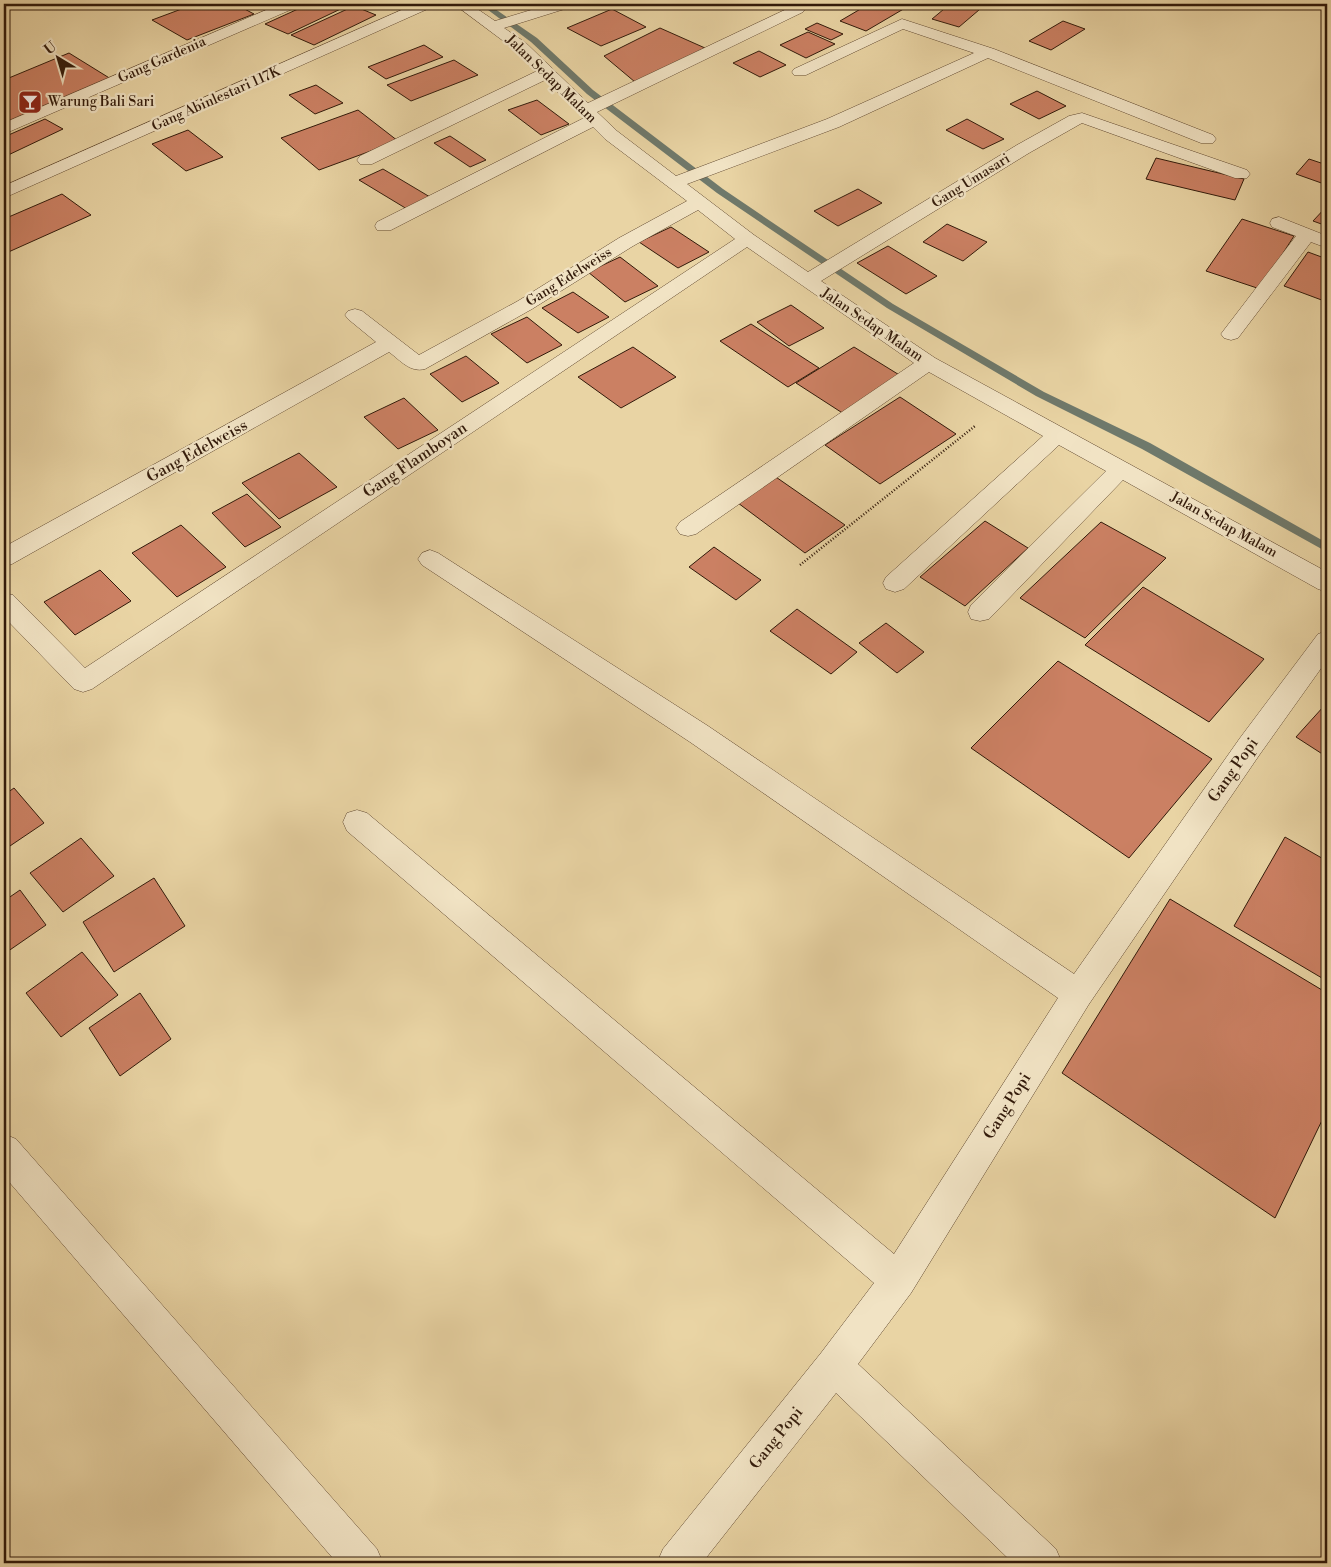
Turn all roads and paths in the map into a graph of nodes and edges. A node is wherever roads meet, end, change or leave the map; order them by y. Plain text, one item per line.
1 (292, 4) edge
2 (427, 4) edge
3 (461, 4) edge
4 (566, 4) edge
5 (798, 9) dead end
6 (505, 22) junction
7 (988, 52) junction
8 (548, 72) junction
9 (800, 72) dead end
10 (596, 109) junction
11 (4, 129) edge
12 (1206, 139) dead end
13 (366, 160) dead end
14 (1241, 174) dead end
15 (681, 180) junction
16 (4, 193) edge
17 (699, 202) junction
18 (1279, 223) dead end
19 (384, 226) dead end
20 (1308, 234) junction
21 (747, 239) junction
22 (1327, 242) edge
23 (807, 281) junction
24 (355, 315) dead end
25 (1232, 334) dead end
26 (390, 343) junction
27 (928, 363) junction
28 (1003, 403) junction
29 (1058, 434) junction
30 (1122, 468) junction
31 (688, 528) dead end
32 (4, 558) edge
33 (430, 559) dead end
34 (800, 565) dead end
35 (895, 583) dead end
36 (1327, 583) edge
37 (4, 602) edge
38 (980, 612) dead end
39 (1327, 641) edge
40 (357, 822) dead end
41 (1078, 994) junction
42 (4, 1151) edge
43 (898, 1280) junction
44 (834, 1366) junction
45 (363, 1563) edge
46 (677, 1563) edge
47 (1042, 1563) edge

1 - 11 street, Gang Gardenia
2 - 16 street, Gang Abinlestari 117K
3 - 6 street, Jalan Sedap Malam
4 - 6 street
5 - 10 street
6 - 8 street, Jalan Sedap Malam
7 - 9 street
7 - 12 street
7 - 15 street
8 - 10 street, Jalan Sedap Malam
8 - 13 street
10 - 15 street, Jalan Sedap Malam
10 - 19 street
14 - 23 street, Gang Umasari
15 - 17 street, Jalan Sedap Malam
17 - 21 street, Jalan Sedap Malam
17 - 26 street, Gang Edelweiss
18 - 20 street
20 - 22 street
20 - 25 street
21 - 23 street, Jalan Sedap Malam
21 - 37 street, Gang Flamboyan
23 - 27 street, Jalan Sedap Malam
24 - 26 street, Gang Edelweiss
26 - 32 street, Gang Edelweiss
27 - 28 street, Jalan Sedap Malam
27 - 31 street
28 - 29 street, Jalan Sedap Malam
28 - 34 path
29 - 30 street, Jalan Sedap Malam
29 - 35 street
30 - 36 street, Jalan Sedap Malam
30 - 38 street
33 - 41 street
39 - 41 street, Gang Popi
40 - 43 street
41 - 43 street, Gang Popi
42 - 45 street
43 - 44 street, Gang Popi
44 - 46 street, Gang Popi
44 - 47 street

